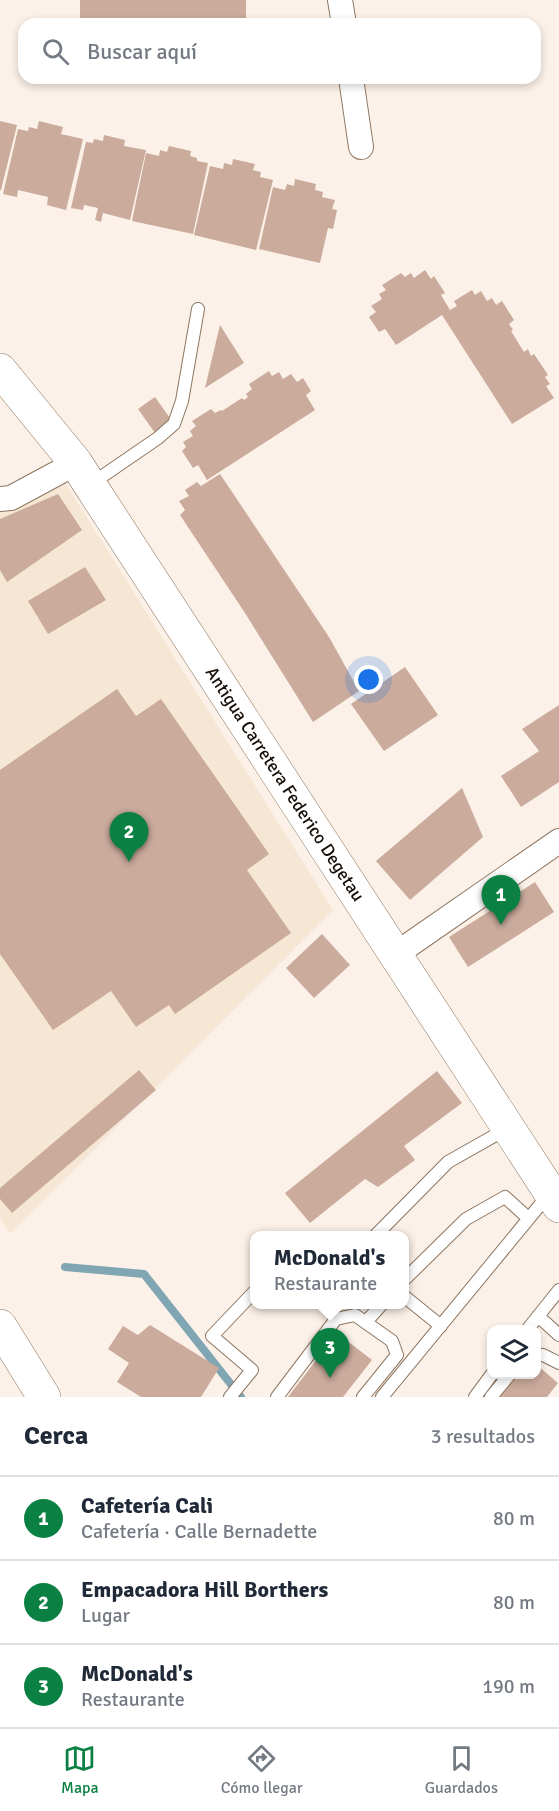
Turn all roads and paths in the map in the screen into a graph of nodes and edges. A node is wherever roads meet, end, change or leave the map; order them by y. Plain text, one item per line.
1 (340, 0) edge
2 (343, 18) edge
3 (352, 84) edge
4 (361, 147) dead end
5 (198, 309) dead end
6 (0, 370) edge
7 (83, 474) junction
8 (0, 499) edge
9 (559, 842) edge
10 (396, 954) junction
11 (508, 1128) junction
12 (554, 1199) edge
13 (528, 1218) junction
14 (380, 1231) edge
15 (409, 1275) edge
16 (559, 1290) edge
17 (250, 1296) edge
18 (409, 1300) edge
19 (378, 1309) edge
20 (538, 1316) junction
21 (366, 1322) junction
22 (530, 1325) edge
23 (0, 1326) edge
24 (441, 1326) junction
25 (559, 1335) edge
26 (541, 1355) edge
27 (559, 1363) edge
28 (488, 1379) edge
29 (506, 1379) edge
30 (44, 1397) edge
31 (230, 1397) edge
32 (277, 1397) edge
33 (363, 1397) edge
34 (382, 1397) edge
35 (475, 1397) edge
36 (491, 1397) edge

1 - 2 street
3 - 4 street
5 - 7 lane
6 - 7 street, Antigua Carretera Federico Degetau
7 - 8 street
7 - 10 street, Antigua Carretera Federico Degetau
9 - 10 street
10 - 11 street, Antigua Carretera Federico Degetau
11 - 12 street, Antigua Carretera Federico Degetau
11 - 14 lane
12 - 13 lane
13 - 15 lane
13 - 24 lane
16 - 20 lane
17 - 31 lane
18 - 24 lane
19 - 21 lane
20 - 22 lane
20 - 25 lane
21 - 32 lane
21 - 33 lane
23 - 30 street
24 - 34 lane
26 - 27 lane
28 - 35 lane
29 - 36 lane

